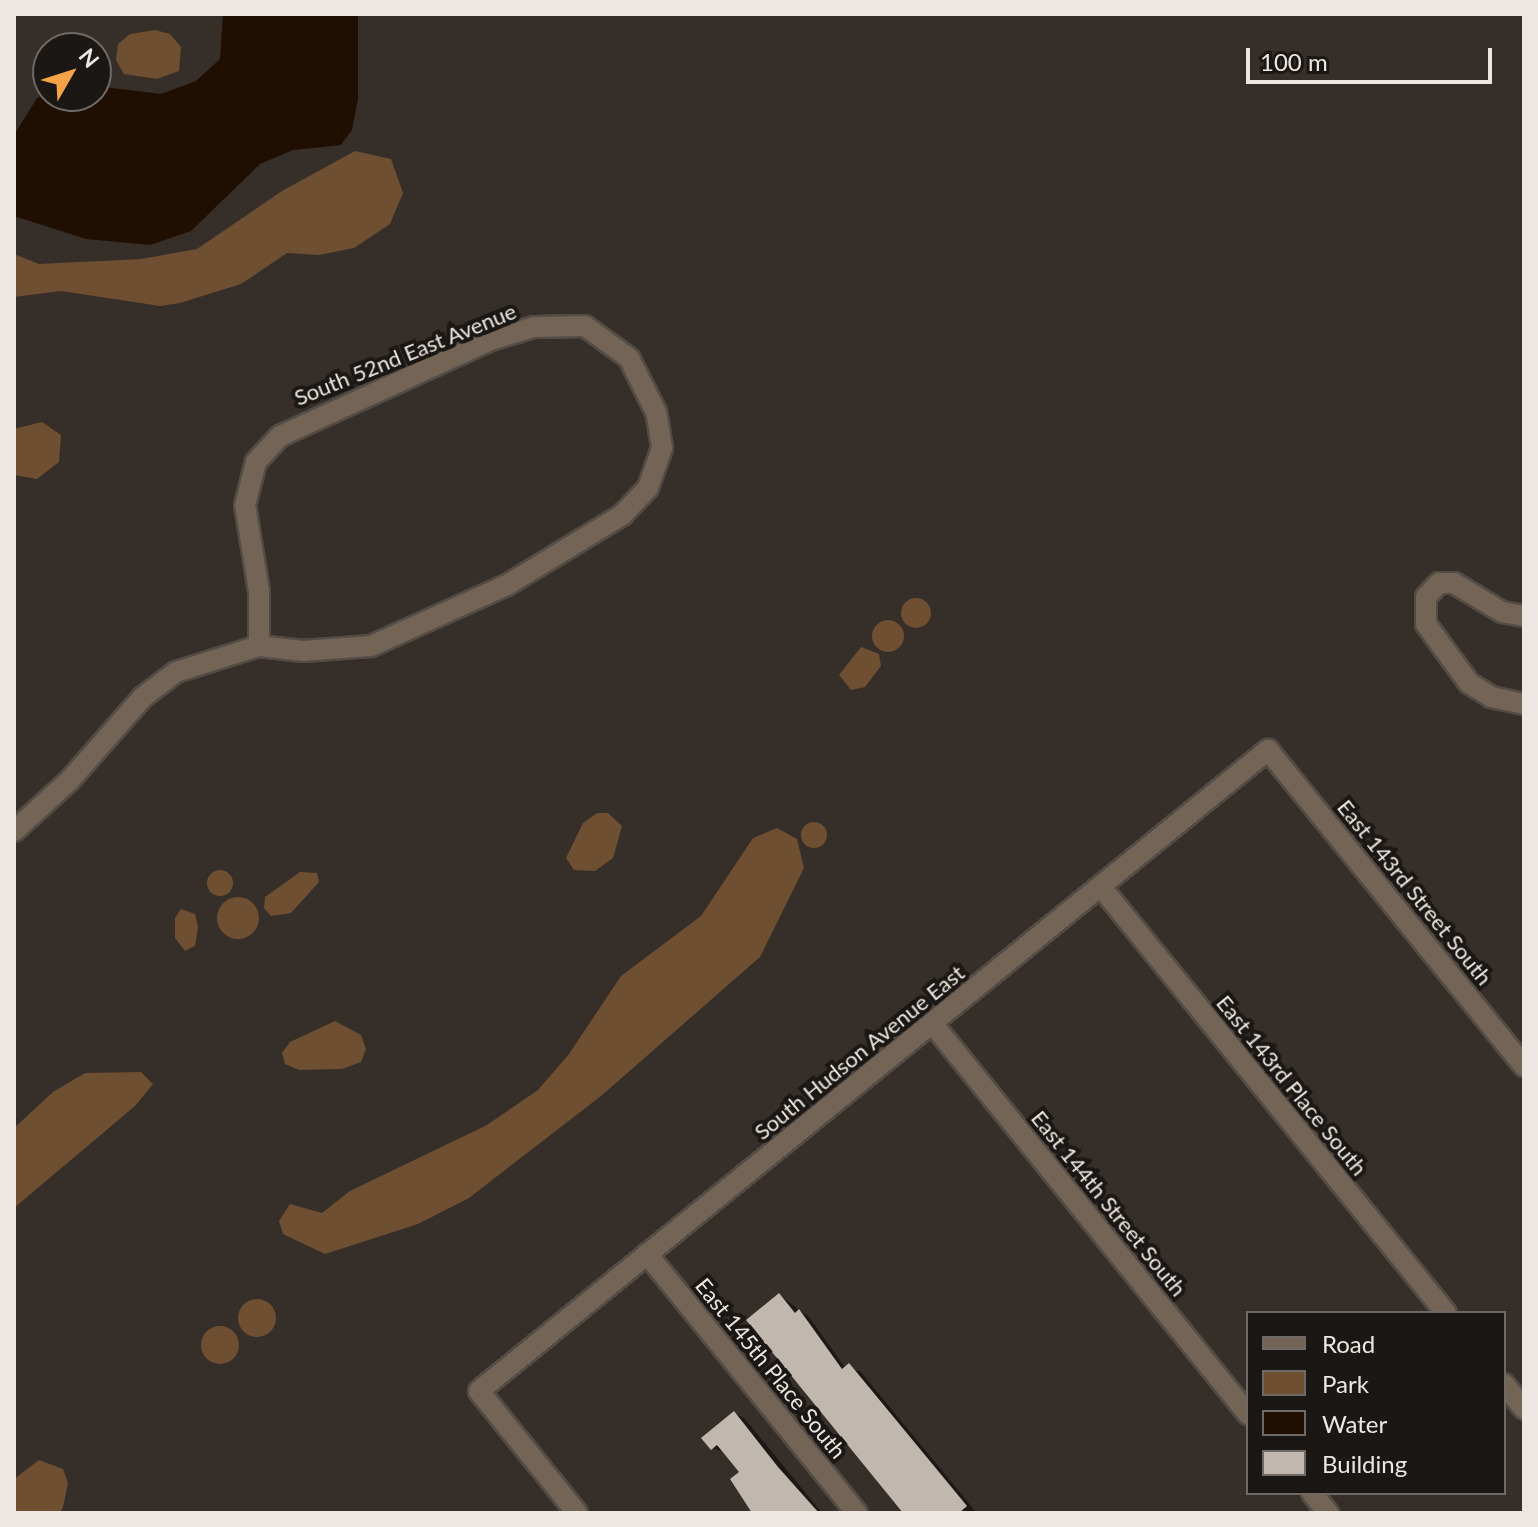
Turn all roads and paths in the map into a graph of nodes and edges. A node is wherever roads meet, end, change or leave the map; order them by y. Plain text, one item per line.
1 (1524, 616) edge
2 (259, 646) junction
3 (1524, 704) edge
4 (1268, 750) joint
5 (14, 831) edge
6 (1101, 887) junction
7 (932, 1023) junction
8 (1517, 1042) edge
9 (1524, 1066) edge
10 (647, 1254) junction
11 (1444, 1311) edge
12 (1506, 1386) edge
13 (1524, 1409) edge
14 (1246, 1412) edge
15 (1314, 1495) edge
16 (577, 1513) edge
17 (857, 1513) edge
18 (1328, 1513) edge

1 - 3 street
2 - 2 street, South 52nd East Avenue
2 - 5 street, South 52nd East Avenue
4 - 6 street, South Hudson Avenue East
4 - 8 street, East 143rd Street South
6 - 7 street, South Hudson Avenue East
6 - 11 street, East 143rd Place South
7 - 10 street, South Hudson Avenue East
7 - 14 street, East 144th Street South
8 - 9 street, East 143rd Street South
10 - 16 street, South Hudson Avenue East
10 - 17 street, East 145th Place South
12 - 13 street
15 - 18 street

